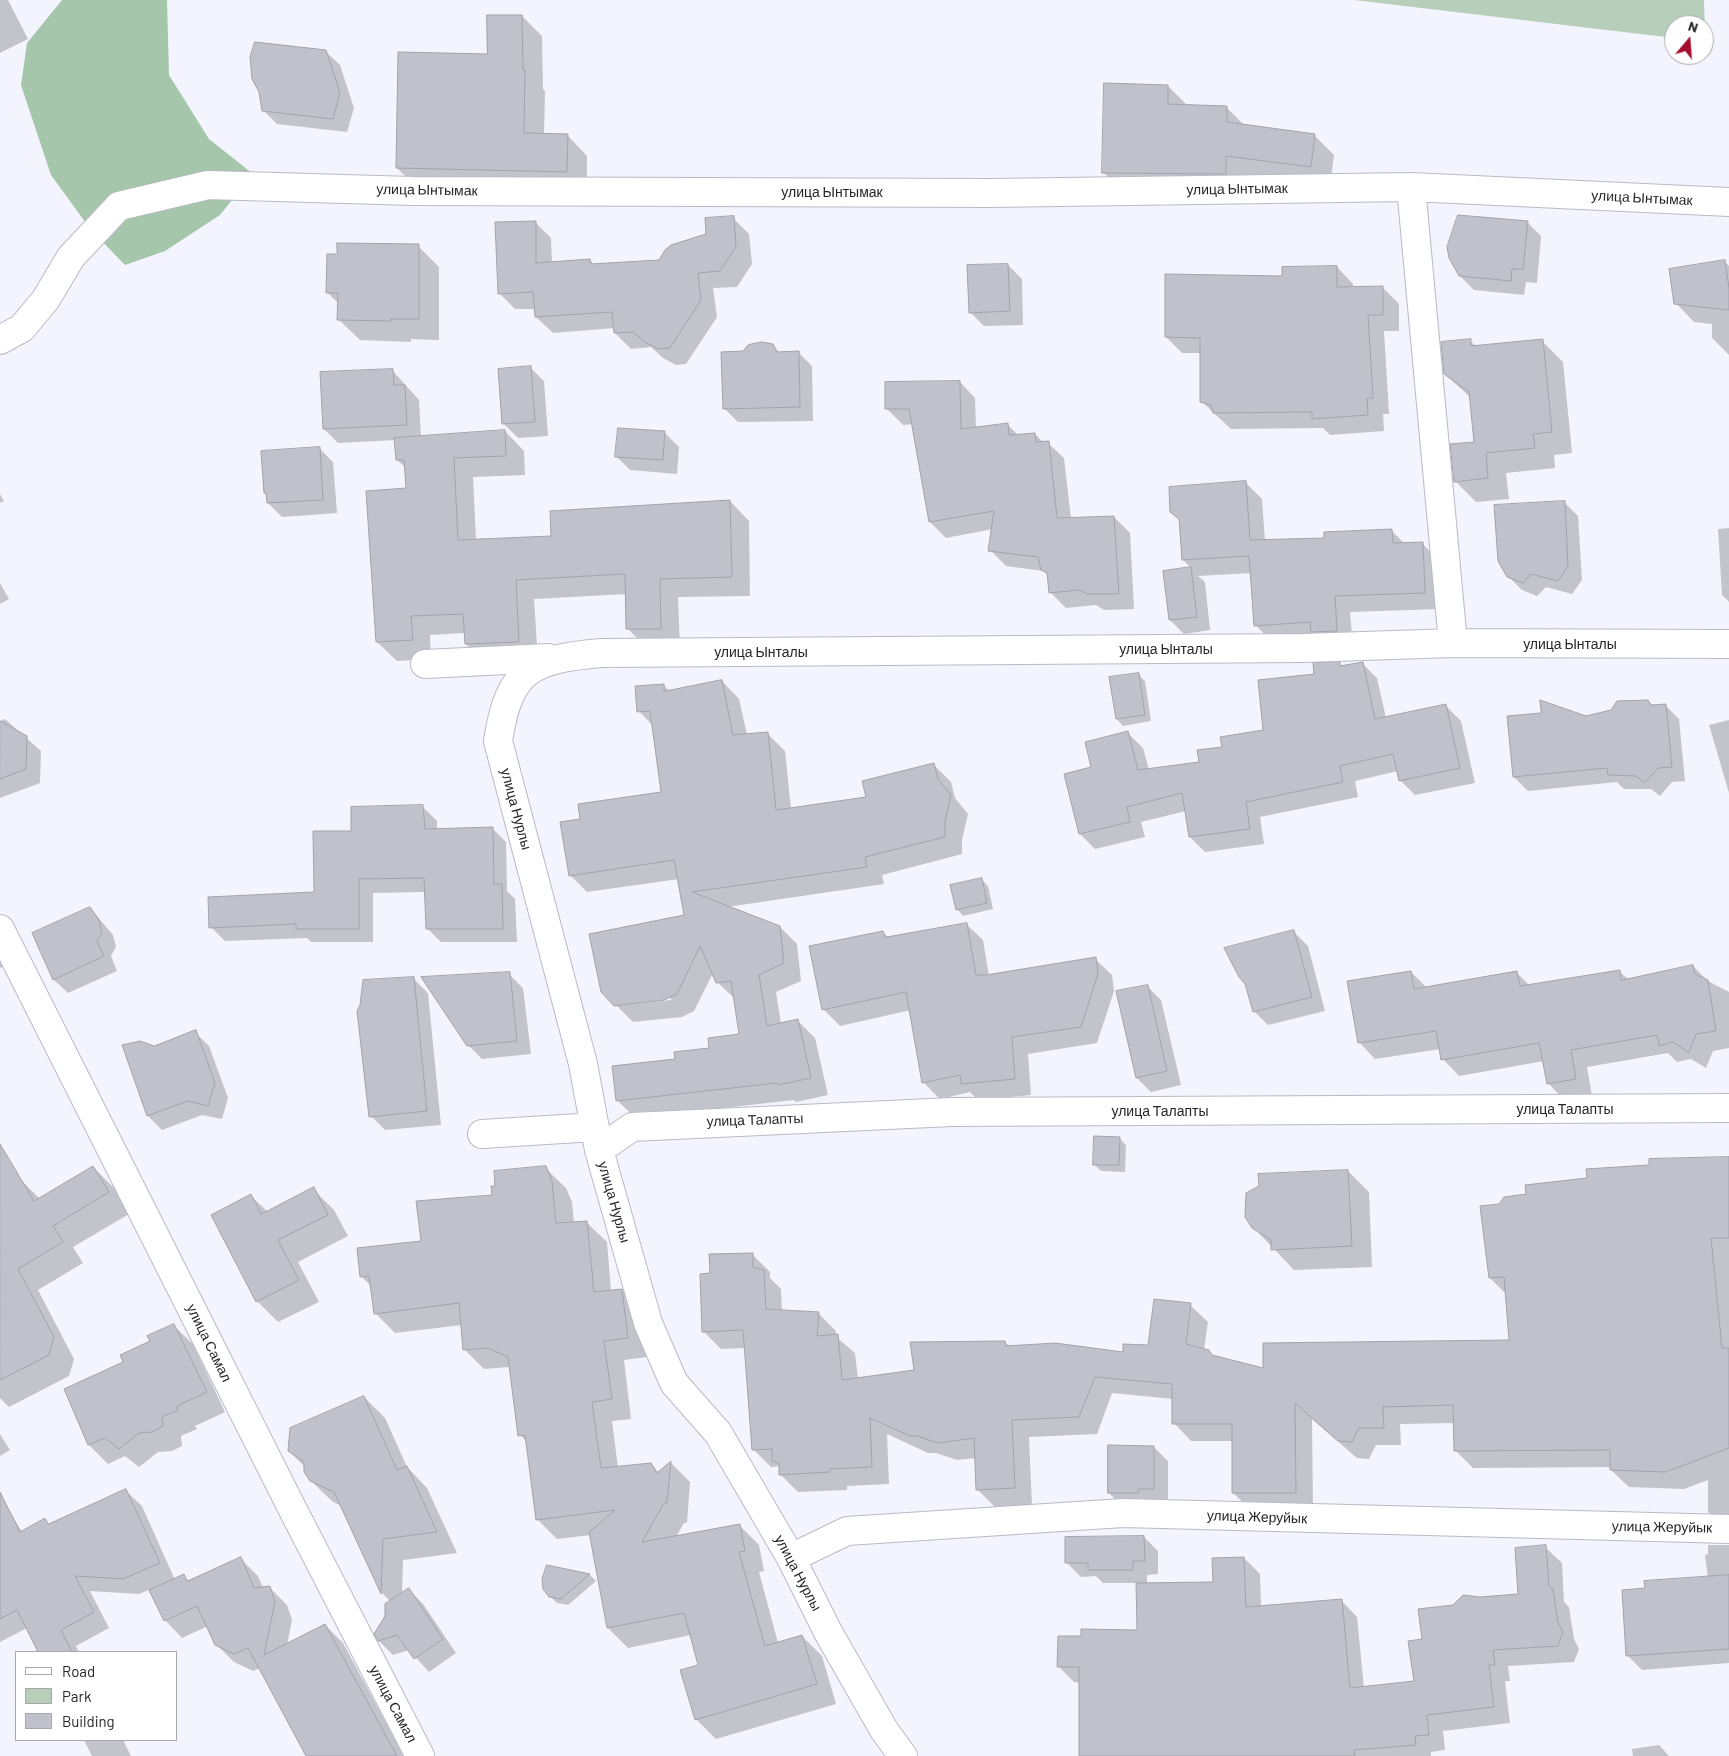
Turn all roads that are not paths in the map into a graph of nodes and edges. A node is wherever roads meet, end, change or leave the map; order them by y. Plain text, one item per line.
1 (1411, 187) junction
2 (1729, 202) edge
3 (0, 340) edge
4 (1453, 643) junction
5 (1729, 644) edge
6 (602, 653) joint
7 (562, 657) junction
8 (425, 664) dead end
9 (0, 928) edge
10 (1729, 1108) edge
11 (482, 1134) dead end
12 (597, 1138) junction
13 (1729, 1529) edge
14 (791, 1558) junction
15 (420, 1756) edge
16 (903, 1756) edge

1 - 2 street, улица Ынтымак
1 - 3 street, улица Ынтымак
1 - 4 street
4 - 5 street, улица Ынталы
4 - 6 street, улица Ынталы
6 - 7 street, улица Нурлы
7 - 8 street
7 - 12 street, улица Нурлы
9 - 15 street, улица Самал
10 - 12 street, улица Талапты
11 - 12 street
12 - 14 street, улица Нурлы
13 - 14 street, улица Жеруйык
14 - 16 street, улица Нурлы

